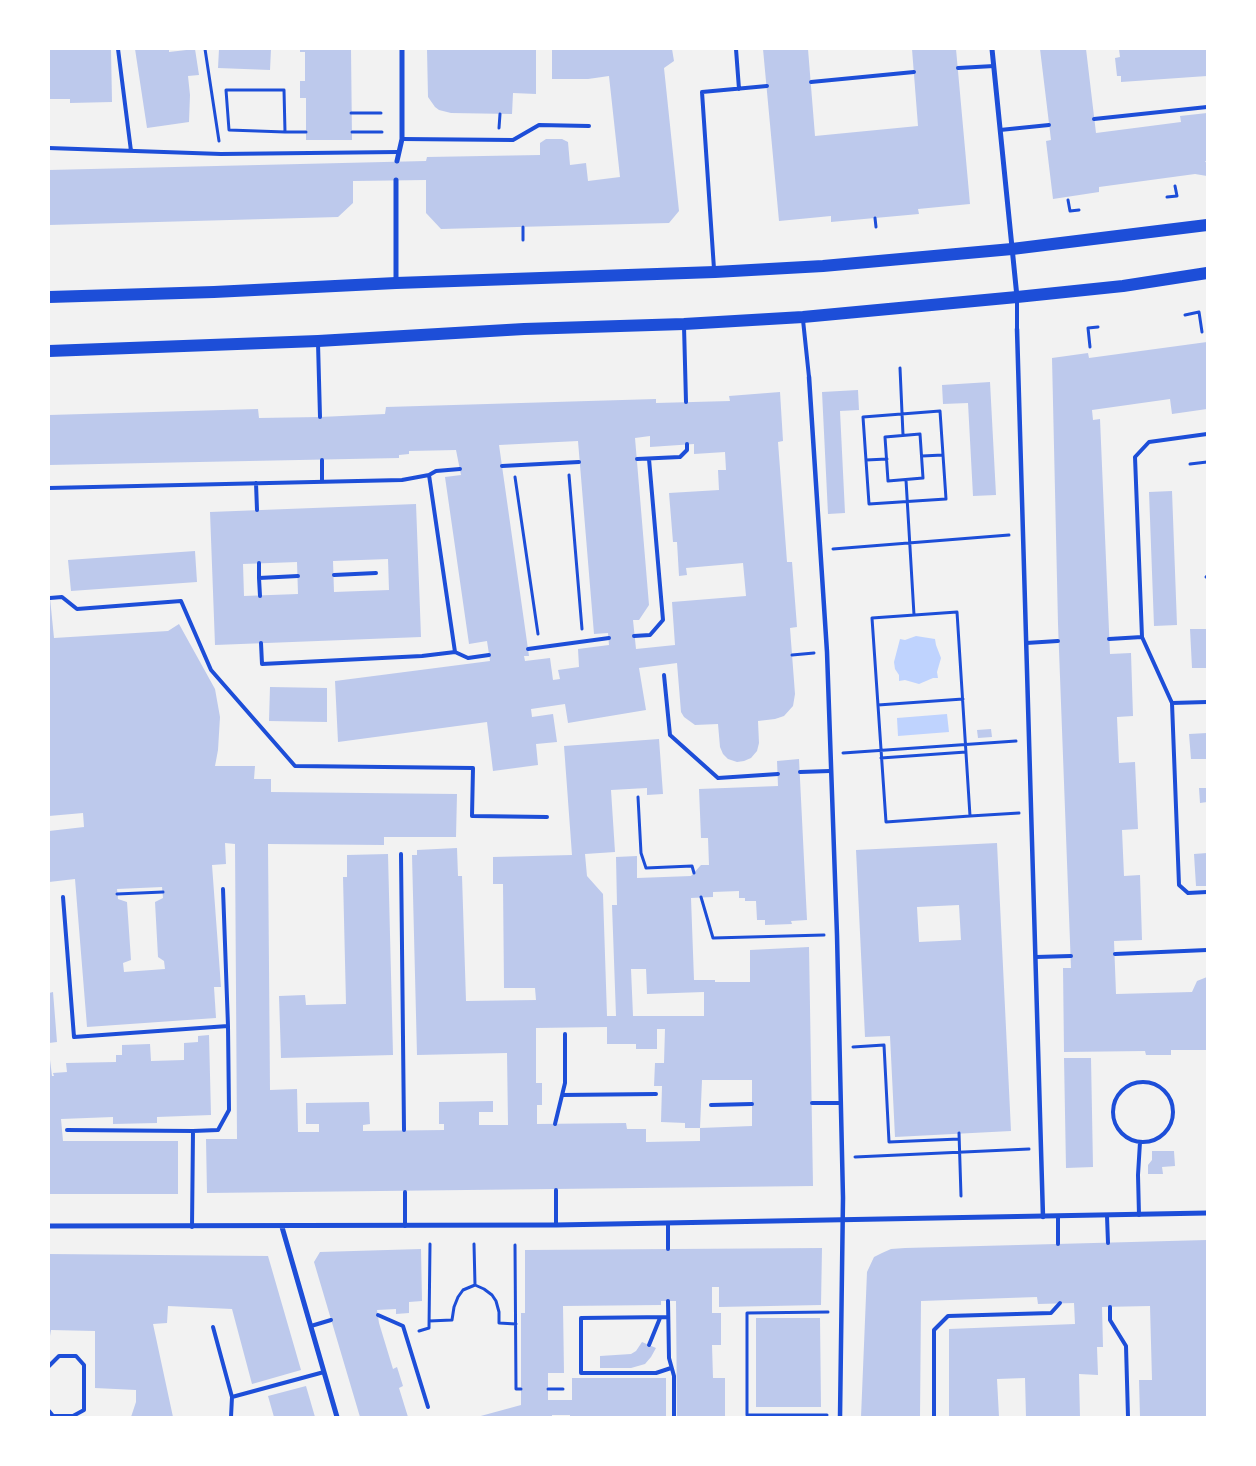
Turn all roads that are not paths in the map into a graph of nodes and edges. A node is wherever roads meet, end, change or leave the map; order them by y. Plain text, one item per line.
1 (118, 49) edge
2 (402, 49) edge
3 (736, 49) edge
4 (992, 49) edge
5 (994, 66) junction
6 (958, 68) dead end
7 (914, 72) dead end
8 (811, 82) dead end
9 (766, 86) dead end
10 (739, 88) junction
11 (1207, 107) edge
12 (1094, 119) dead end
13 (1049, 125) dead end
14 (589, 126) dead end
15 (1000, 130) junction
16 (402, 139) junction
17 (49, 148) edge
18 (131, 151) junction
19 (398, 152) junction
20 (397, 161) dead end
21 (396, 180) dead end
22 (1207, 225) edge
23 (1012, 249) junction
24 (714, 272) junction
25 (1207, 273) edge
26 (396, 282) junction
27 (49, 296) edge
28 (1016, 297) junction
29 (803, 317) junction
30 (684, 324) junction
31 (1017, 329) joint
32 (318, 341) junction
33 (49, 351) edge
34 (809, 377) joint
35 (686, 402) dead end
36 (320, 417) dead end
37 (1207, 434) edge
38 (687, 444) dead end
39 (649, 458) junction
40 (637, 459) dead end
41 (322, 460) dead end
42 (579, 462) dead end
43 (502, 466) dead end
44 (460, 469) dead end
45 (429, 475) junction
46 (322, 482) junction
47 (256, 483) junction
48 (49, 488) edge
49 (257, 510) dead end
50 (259, 563) dead end
51 (376, 573) dead end
52 (334, 575) dead end
53 (298, 576) dead end
54 (259, 578) junction
55 (260, 596) dead end
56 (50, 598) dead end
57 (634, 636) dead end
58 (1142, 637) junction
59 (609, 638) dead end
60 (1109, 639) dead end
61 (1058, 642) dead end
62 (261, 643) dead end
63 (1026, 643) junction
64 (528, 649) dead end
65 (455, 652) junction
66 (489, 655) dead end
67 (664, 675) dead end
68 (1207, 702) edge
69 (1172, 703) junction
70 (830, 770) junction
71 (800, 772) dead end
72 (778, 774) dead end
73 (547, 817) dead end
74 (401, 854) dead end
75 (223, 889) dead end
76 (1207, 892) edge
77 (63, 897) dead end
78 (1207, 950) edge
79 (1115, 954) dead end
80 (1071, 956) dead end
81 (1036, 957) junction
82 (228, 1026) junction
83 (566, 1034) dead end
84 (656, 1094) dead end
85 (562, 1095) junction
86 (812, 1103) dead end
87 (841, 1103) junction
88 (752, 1104) dead end
89 (711, 1105) dead end
90 (555, 1124) dead end
91 (67, 1130) dead end
92 (404, 1130) dead end
93 (193, 1131) junction
94 (1140, 1142) junction
95 (556, 1190) dead end
96 (405, 1192) dead end
97 (1207, 1213) edge
98 (1139, 1215) junction
99 (1107, 1216) junction
100 (1043, 1217) junction
101 (1058, 1217) junction
102 (843, 1221) junction
103 (668, 1224) junction
104 (556, 1225) junction
105 (49, 1226) edge
106 (405, 1226) junction
107 (192, 1227) junction
108 (282, 1227) junction
109 (1108, 1242) dead end
110 (1058, 1244) dead end
111 (668, 1249) dead end
112 (668, 1301) dead end
113 (1060, 1303) dead end
114 (1110, 1307) dead end
115 (378, 1315) dead end
116 (668, 1317) junction
117 (660, 1318) junction
118 (331, 1320) dead end
119 (311, 1326) junction
120 (213, 1327) dead end
121 (649, 1345) dead end
122 (49, 1366) edge
123 (671, 1368) junction
124 (324, 1372) junction
125 (232, 1397) junction
126 (428, 1407) dead end
127 (49, 1411) edge
128 (73, 1416) edge
129 (840, 1416) edge
130 (231, 1417) edge
131 (337, 1417) edge
132 (674, 1417) edge
133 (934, 1417) edge
134 (1128, 1417) edge

1 - 18 lane
2 - 16 street
3 - 10 lane
4 - 5 street
5 - 6 lane
5 - 15 street
7 - 8 lane
9 - 10 lane
10 - 24 lane
11 - 12 lane
13 - 15 lane
14 - 16 lane
15 - 23 street
16 - 19 street
17 - 18 lane
18 - 19 lane
19 - 20 street
21 - 26 street
22 - 23 main road
23 - 24 main road
23 - 28 street
24 - 26 main road
25 - 28 main road
26 - 27 main road
28 - 29 main road
28 - 31 lane
29 - 30 main road
29 - 34 lane
30 - 32 main road
30 - 35 lane
31 - 63 street
32 - 33 main road
32 - 36 lane
34 - 70 street
37 - 58 lane
38 - 39 lane
39 - 40 lane
39 - 57 lane
41 - 46 lane
42 - 43 lane
44 - 45 lane
45 - 46 lane
45 - 65 lane
46 - 47 lane
47 - 48 lane
47 - 49 lane
50 - 54 lane
51 - 52 lane
53 - 54 lane
54 - 55 lane
56 - 73 lane
58 - 60 lane
58 - 69 lane
59 - 64 lane
61 - 63 lane
62 - 65 lane
63 - 81 street
65 - 66 lane
67 - 72 lane
68 - 69 lane
69 - 76 lane
70 - 71 lane
70 - 87 street
74 - 92 lane
75 - 82 lane
77 - 82 lane
78 - 79 lane
80 - 81 lane
81 - 100 street
82 - 93 lane
83 - 85 lane
84 - 85 lane
85 - 90 lane
86 - 87 lane
87 - 102 street
88 - 89 lane
91 - 93 lane
93 - 107 lane
94 - 94 lane
94 - 98 lane
95 - 104 lane
96 - 106 lane
97 - 98 street
98 - 99 street
99 - 101 street
99 - 109 lane
100 - 101 street
100 - 102 street
101 - 110 lane
102 - 103 street
102 - 129 street
103 - 104 street
103 - 111 lane
104 - 106 street
105 - 107 street
106 - 108 street
107 - 108 street
108 - 119 street
112 - 116 lane
113 - 133 lane
114 - 134 lane
115 - 126 lane
116 - 117 lane
116 - 123 lane
117 - 121 lane
117 - 123 lane
118 - 119 lane
119 - 124 street
120 - 125 lane
122 - 128 lane
123 - 132 lane
124 - 125 lane
124 - 131 street
125 - 130 lane
127 - 128 lane

